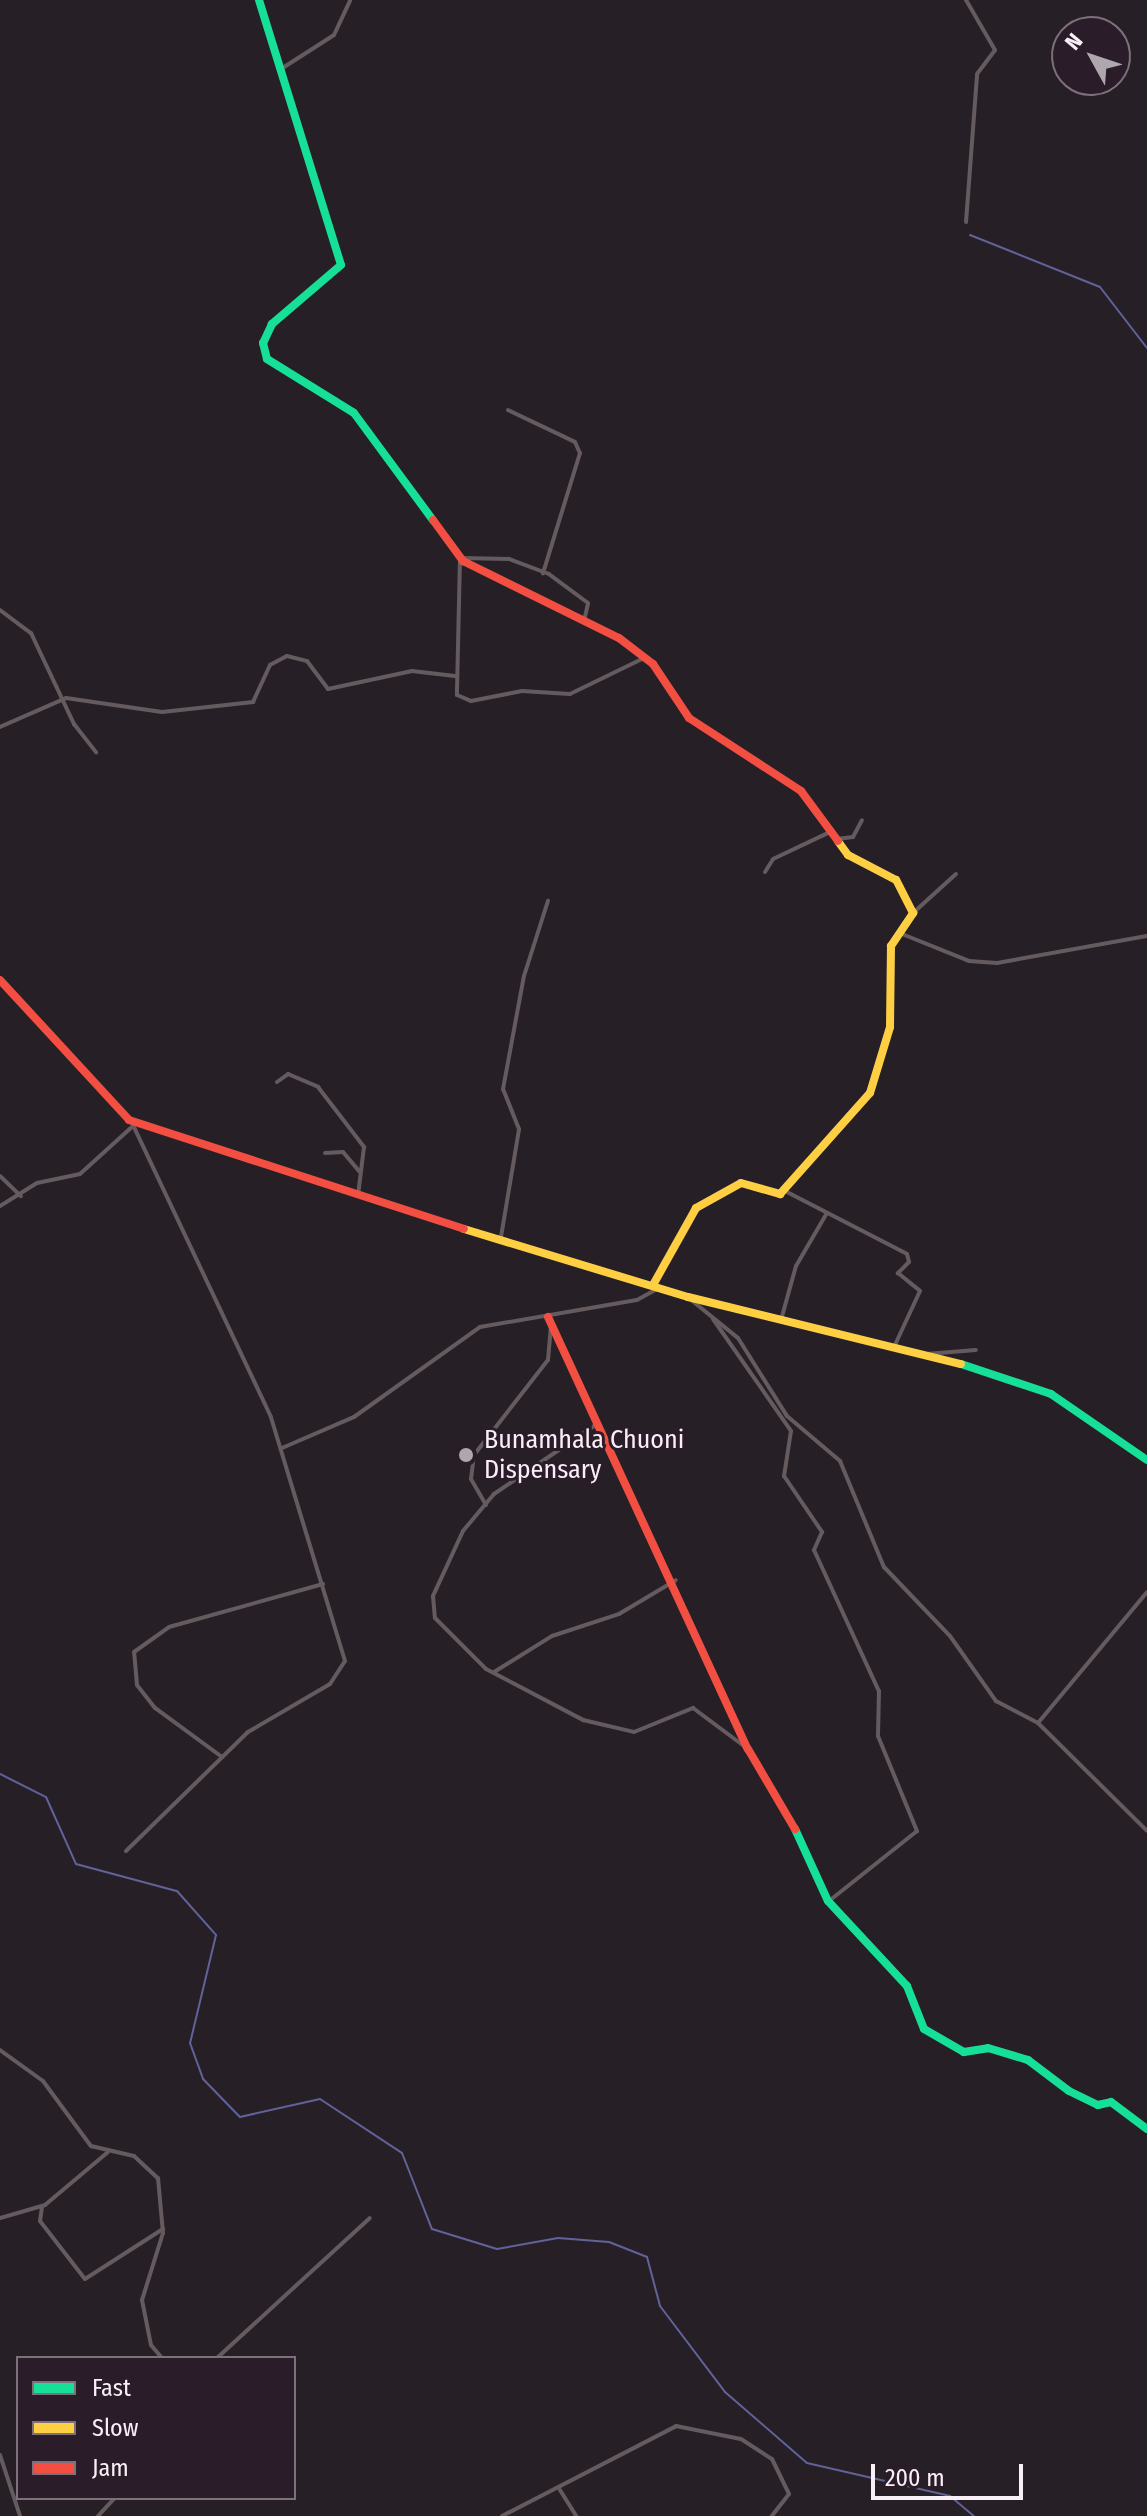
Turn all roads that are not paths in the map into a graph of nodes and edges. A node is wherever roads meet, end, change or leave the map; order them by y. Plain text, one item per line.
1 (259, 0) edge
2 (350, 0) edge
3 (966, 0) edge
4 (279, 70) junction
5 (966, 222) dead end
6 (508, 410) dead end
7 (460, 558) junction
8 (543, 573) junction
9 (0, 610) edge
10 (584, 622) junction
11 (642, 659) junction
12 (455, 676) junction
13 (66, 698) junction
14 (0, 727) edge
15 (96, 752) dead end
16 (862, 820) dead end
17 (832, 836) junction
18 (765, 872) dead end
19 (956, 874) dead end
20 (548, 901) dead end
21 (913, 913) junction
22 (902, 934) junction
23 (1147, 936) edge
24 (0, 980) edge
25 (277, 1082) dead end
26 (132, 1123) junction
27 (325, 1153) dead end
28 (359, 1171) junction
29 (0, 1176) edge
30 (785, 1191) junction
31 (358, 1195) junction
32 (22, 1196) junction
33 (0, 1206) edge
34 (827, 1213) junction
35 (501, 1237) junction
36 (657, 1286) junction
37 (688, 1297) junction
38 (709, 1314) junction
39 (549, 1321) junction
40 (780, 1321) junction
41 (894, 1347) junction
42 (976, 1350) dead end
43 (924, 1355) junction
44 (597, 1424) junction
45 (282, 1448) junction
46 (1147, 1460) edge
47 (486, 1505) junction
48 (676, 1580) junction
49 (323, 1584) junction
50 (1147, 1592) edge
51 (492, 1673) junction
52 (1038, 1723) junction
53 (748, 1749) junction
54 (222, 1757) junction
55 (1147, 1831) edge
56 (126, 1851) dead end
57 (828, 1901) junction
58 (0, 2050) edge
59 (1147, 2129) edge
60 (109, 2152) junction
61 (42, 2207) junction
62 (0, 2218) edge
63 (370, 2218) dead end
64 (163, 2229) junction
65 (160, 2356) edge
66 (219, 2356) edge
67 (0, 2455) edge
68 (560, 2490) junction
69 (113, 2500) edge
70 (20, 2516) edge
71 (98, 2516) edge
72 (502, 2516) edge
73 (576, 2516) edge
74 (772, 2516) edge

1 - 4 street
2 - 4 street
3 - 5 street
4 - 7 street
6 - 8 street
7 - 8 street
7 - 10 street
7 - 12 street
8 - 10 street
9 - 13 street
10 - 11 street
11 - 12 street
11 - 17 street
12 - 13 street
13 - 14 street
13 - 15 street
16 - 17 street
17 - 18 street
17 - 21 street
19 - 21 street
20 - 35 street
21 - 22 street
22 - 23 street
22 - 30 street
24 - 26 street
25 - 28 street
26 - 31 street
26 - 32 street
26 - 45 street
27 - 28 street
28 - 31 street
29 - 32 street
30 - 34 street
30 - 36 street
31 - 35 street
32 - 33 street
34 - 40 street
34 - 41 street
35 - 36 street
36 - 37 street
36 - 39 street
37 - 38 street
37 - 40 street
38 - 52 street
38 - 57 street
39 - 44 street
39 - 45 street
39 - 47 street
40 - 41 street
41 - 43 street
42 - 43 street
43 - 46 street
44 - 47 street
44 - 48 street
45 - 49 street
47 - 51 street
48 - 51 street
48 - 53 street
49 - 54 street
49 - 54 street
50 - 52 street
51 - 53 street
52 - 55 street
53 - 57 street
54 - 56 street
57 - 59 street
58 - 60 street
60 - 61 street
60 - 64 street
61 - 62 street
61 - 64 street
63 - 66 street
64 - 65 street
67 - 70 street
68 - 72 street
68 - 73 street
68 - 74 street
69 - 71 street

